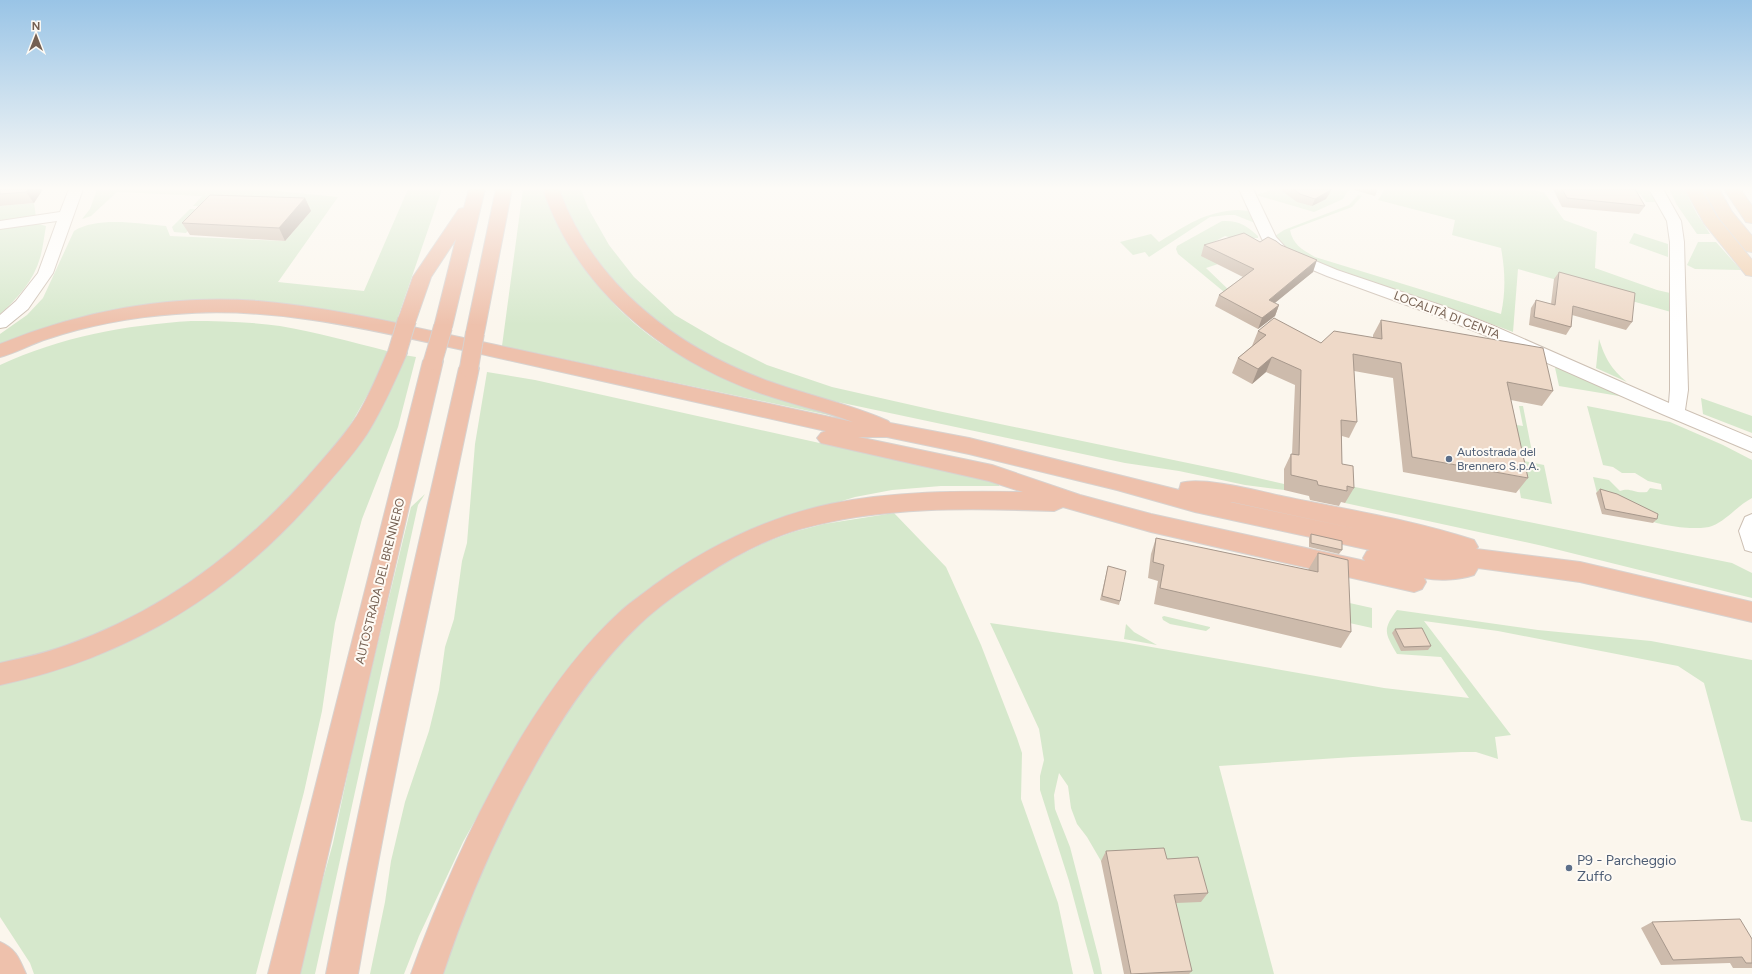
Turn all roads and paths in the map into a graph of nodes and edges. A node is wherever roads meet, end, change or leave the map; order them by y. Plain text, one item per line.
1 (59, 234) edge
2 (449, 234) edge
3 (465, 234) edge
4 (495, 234) edge
5 (572, 234) edge
6 (1267, 234) edge
7 (1676, 234) edge
8 (1722, 234) edge
9 (1742, 234) edge
10 (1752, 247) edge
11 (1752, 271) edge
12 (0, 323) edge
13 (0, 351) edge
14 (0, 361) edge
15 (1676, 413) junction
16 (887, 430) junction
17 (1752, 445) edge
18 (1117, 482) junction
19 (1077, 503) junction
20 (1752, 522) edge
21 (1752, 544) edge
22 (1535, 565) junction
23 (1414, 582) dead end
24 (1752, 612) edge
25 (0, 674) edge
26 (0, 958) edge
27 (10, 974) edge
28 (284, 974) edge
29 (342, 974) edge
30 (427, 974) edge

1 - 12 street
2 - 25 highway, bridge
3 - 28 highway, AUTOSTRADA DEL BRENNERO, bridge
4 - 29 highway, bridge
5 - 16 highway
6 - 15 street, LOCALITÀ DI CENTA
7 - 15 street
8 - 11 highway
9 - 10 highway
13 - 16 highway
14 - 19 highway
15 - 17 street, LOCALITÀ DI CENTA
16 - 18 highway
18 - 22 highway
18 - 22 highway
19 - 23 highway
19 - 30 highway
20 - 21 street
22 - 24 highway
26 - 27 highway

